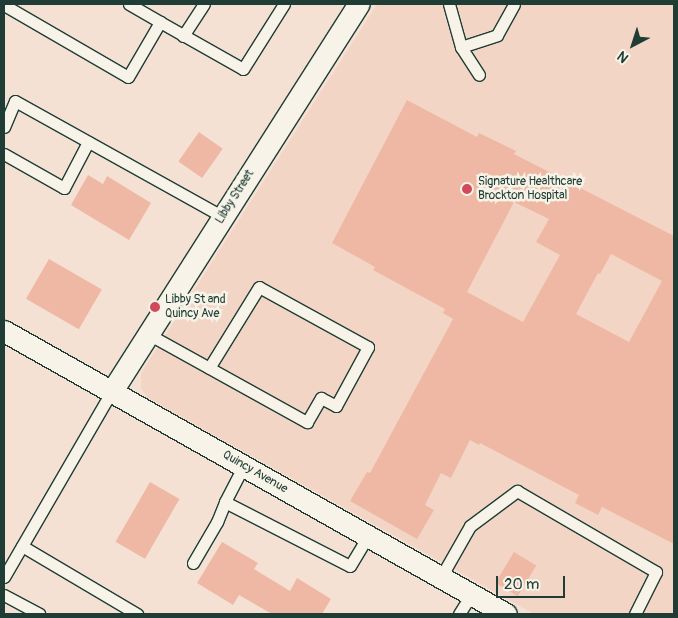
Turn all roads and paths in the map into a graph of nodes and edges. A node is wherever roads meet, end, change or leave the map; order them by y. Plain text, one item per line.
1 (129, 4) edge
2 (204, 4) edge
3 (284, 4) edge
4 (358, 4) edge
5 (449, 4) edge
6 (514, 4) edge
7 (4, 5) edge
8 (160, 22) junction
9 (184, 36) junction
10 (461, 47) junction
11 (479, 75) dead end
12 (4, 127) edge
13 (88, 142) junction
14 (4, 154) edge
15 (223, 217) junction
16 (4, 331) edge
17 (148, 334) junction
18 (209, 368) junction
19 (112, 391) junction
20 (244, 465) junction
21 (225, 502) junction
22 (368, 536) junction
23 (22, 546) junction
24 (193, 563) dead end
25 (4, 577) edge
26 (441, 577) junction
27 (4, 595) edge
28 (472, 595) junction
29 (39, 614) edge
30 (137, 614) edge
31 (459, 614) edge
32 (506, 614) edge
33 (635, 614) edge

1 - 8 lane
2 - 9 lane
3 - 9 lane
4 - 15 street, Libby Street
5 - 10 lane
6 - 10 lane
7 - 8 lane
8 - 9 lane
10 - 11 lane
12 - 13 lane
13 - 14 lane
13 - 15 lane
15 - 17 street, Libby Street
16 - 19 street, Quincy Avenue
17 - 18 lane
17 - 19 street, Libby Street
18 - 18 lane
19 - 20 street, Quincy Avenue
19 - 23 lane
20 - 21 lane
20 - 22 street, Quincy Avenue
21 - 22 lane
21 - 24 lane
22 - 26 street, Quincy Avenue
23 - 25 lane
23 - 30 lane
26 - 28 street, Quincy Avenue
26 - 33 lane
27 - 29 lane
28 - 31 lane
28 - 32 street, Quincy Avenue

